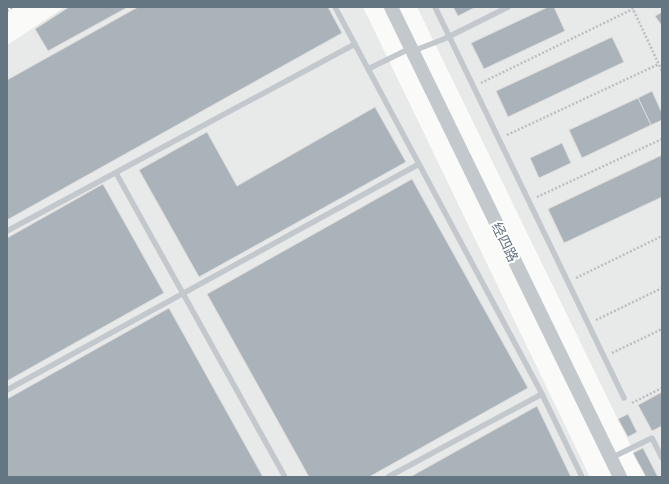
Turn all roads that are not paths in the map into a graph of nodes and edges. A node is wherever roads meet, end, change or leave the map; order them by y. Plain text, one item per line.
1 (335, 7) edge
2 (391, 7) edge
3 (435, 7) edge
4 (508, 7) edge
5 (449, 36) junction
6 (355, 44) junction
7 (412, 50) junction
8 (368, 69) junction
9 (419, 164) junction
10 (116, 172) junction
11 (7, 231) edge
12 (183, 294) junction
13 (7, 390) edge
14 (542, 394) junction
15 (624, 398) road end
16 (610, 458) junction
17 (662, 458) edge
18 (285, 477) edge
19 (388, 477) edge
20 (582, 477) edge
21 (620, 477) edge

1 - 6 lane
2 - 7 street, 经四路
3 - 5 lane
4 - 5 lane
5 - 7 lane
5 - 15 lane
6 - 8 lane
6 - 10 lane
7 - 8 lane
7 - 16 street, 经四路
8 - 9 lane
9 - 12 lane
9 - 14 lane
10 - 11 lane
10 - 12 lane
12 - 13 lane
12 - 18 lane
14 - 19 lane
14 - 20 lane
16 - 17 lane
16 - 21 street, 经四路

